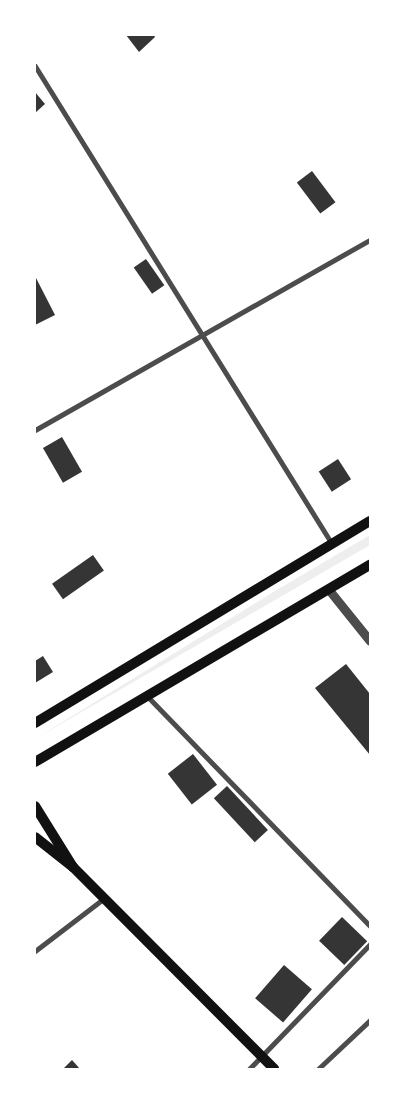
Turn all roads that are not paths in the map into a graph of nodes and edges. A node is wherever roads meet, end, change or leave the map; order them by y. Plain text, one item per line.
1 (35, 66) edge
2 (370, 240) edge
3 (207, 336) junction
4 (35, 430) edge
5 (370, 521) edge
6 (332, 544) junction
7 (370, 565) edge
8 (329, 590) junction
9 (370, 641) edge
10 (147, 696) junction
11 (35, 723) edge
12 (35, 762) edge
13 (35, 806) edge
14 (35, 837) edge
15 (73, 867) junction
16 (103, 899) junction
17 (370, 926) edge
18 (370, 944) edge
19 (35, 951) edge
20 (370, 1020) edge
21 (262, 1058) junction
22 (249, 1069) edge
23 (274, 1069) edge
24 (318, 1069) edge

1 - 3 street
2 - 3 street
3 - 4 street
3 - 6 street
5 - 6 main road
6 - 11 main road
7 - 8 main road
8 - 9 street
8 - 10 main road
10 - 12 main road
10 - 17 street
13 - 15 main road
14 - 15 main road
15 - 16 main road
16 - 19 street
16 - 21 main road
18 - 21 street
20 - 24 street
21 - 22 street
21 - 23 main road

